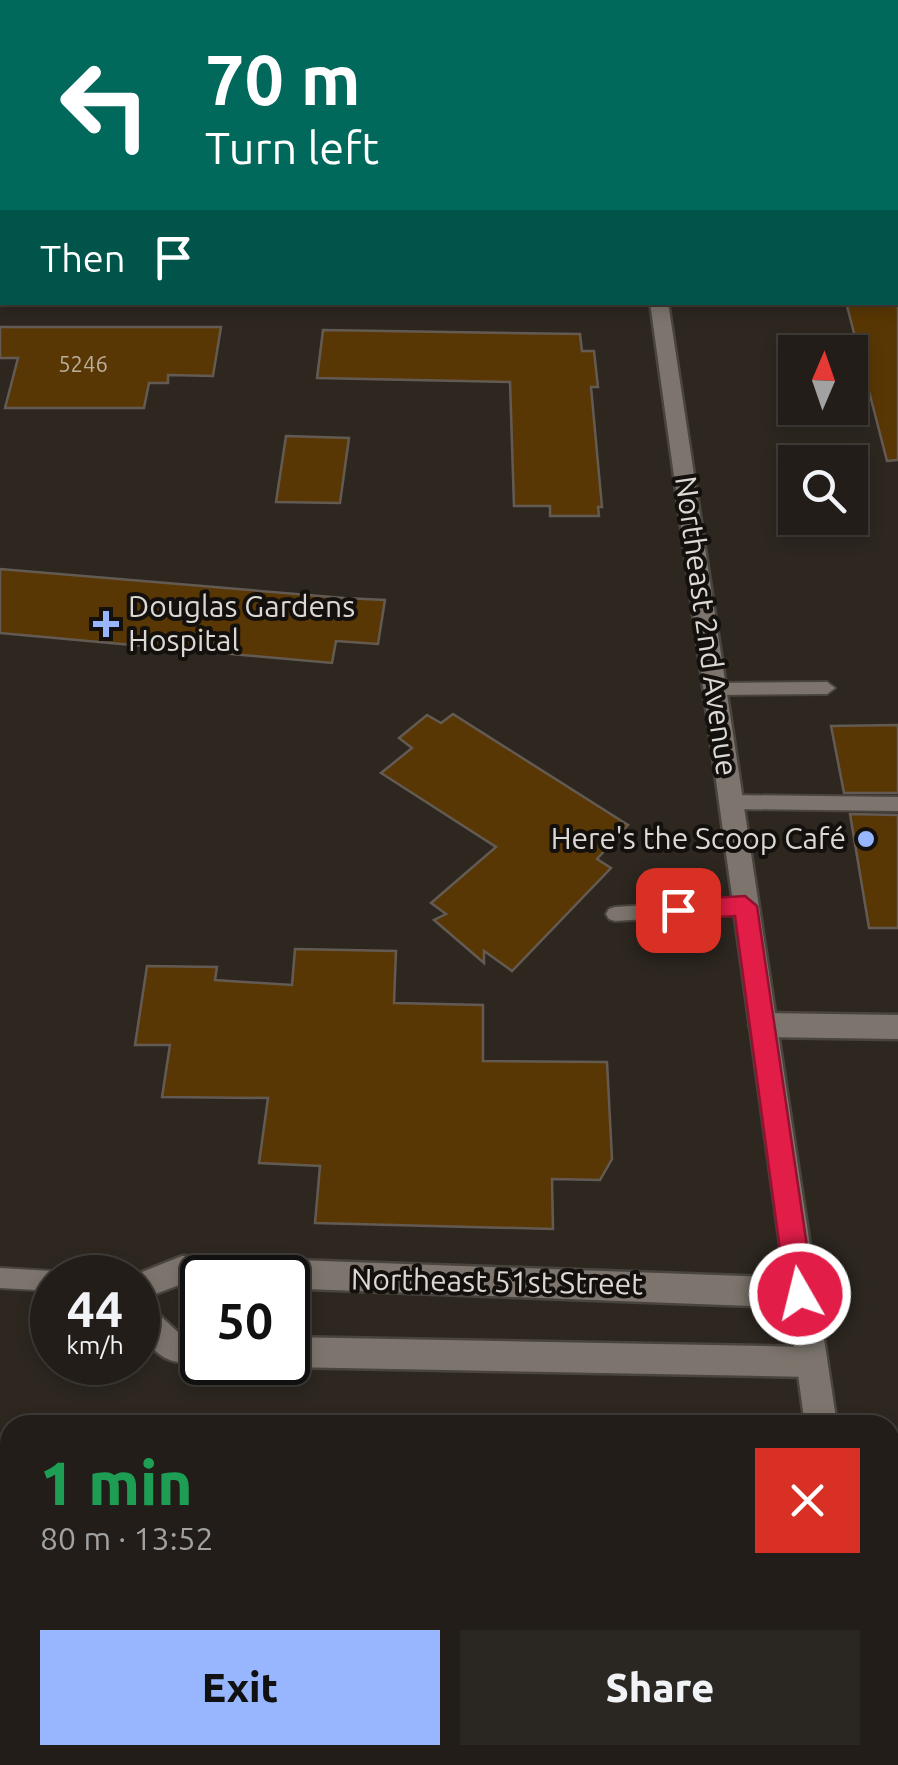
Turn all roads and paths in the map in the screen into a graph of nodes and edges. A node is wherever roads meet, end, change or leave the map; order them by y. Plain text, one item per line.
1 (659, 305) edge
2 (827, 688) dead end
3 (715, 689) junction
4 (731, 802) junction
5 (898, 804) edge
6 (745, 906) junction
7 (615, 914) dead end
8 (762, 1024) junction
9 (898, 1027) edge
10 (310, 1277) edge
11 (0, 1278) edge
12 (30, 1279) edge
13 (800, 1294) junction
14 (160, 1335) edge
15 (180, 1348) edge
16 (310, 1352) edge
17 (810, 1362) junction
18 (820, 1415) edge

1 - 3 main road, Northeast 2nd Avenue
2 - 3 lane
3 - 4 main road, Northeast 2nd Avenue
4 - 5 lane
4 - 6 main road, Northeast 2nd Avenue
6 - 7 lane
6 - 8 main road, Northeast 2nd Avenue
8 - 9 main road
8 - 13 main road, Northeast 2nd Avenue
10 - 13 main road, Northeast 51st Street
11 - 12 lane
13 - 17 main road, Northeast 2nd Avenue
14 - 15 main road
16 - 17 main road
17 - 18 main road, Northeast 2nd Avenue

